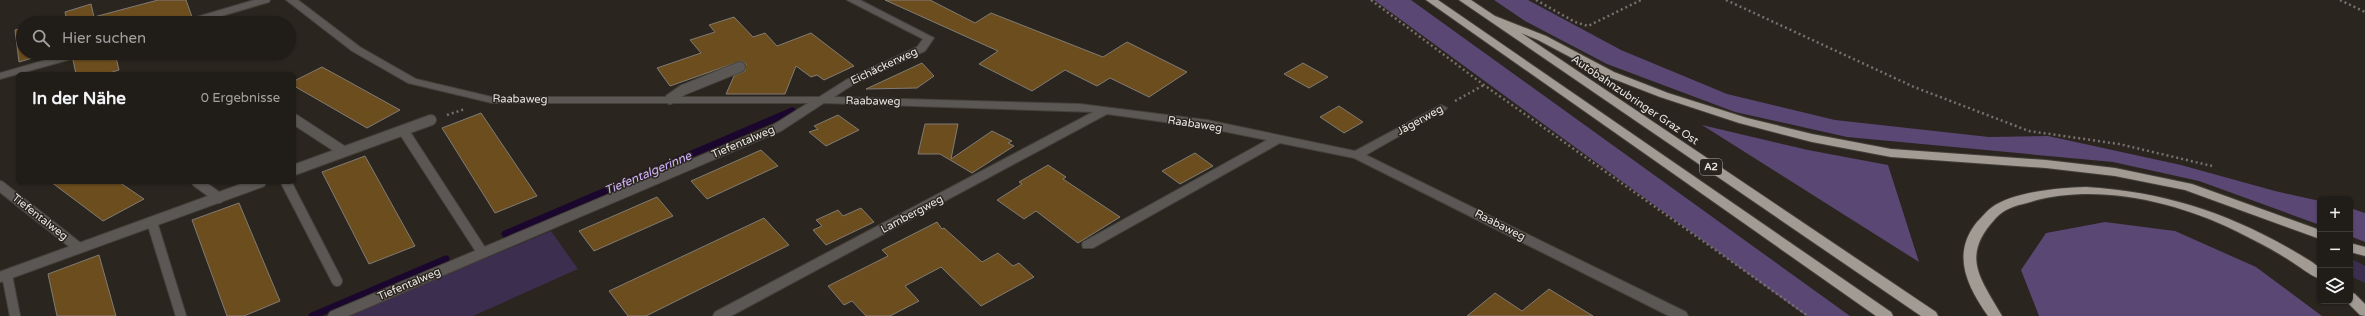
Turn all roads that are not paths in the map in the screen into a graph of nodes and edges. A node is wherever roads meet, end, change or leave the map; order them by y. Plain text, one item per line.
1 (265, 0) edge
2 (291, 0) edge
3 (852, 0) edge
4 (1431, 0) edge
5 (1464, 0) edge
6 (211, 16) edge
7 (1490, 18) junction
8 (57, 60) edge
9 (740, 67) dead end
10 (0, 76) edge
11 (670, 99) junction
12 (824, 100) junction
13 (1441, 108) road end
14 (1104, 111) junction
15 (296, 119) edge
16 (431, 120) road end
17 (404, 130) junction
18 (1278, 139) junction
19 (343, 151) junction
20 (1356, 155) junction
21 (296, 169) edge
22 (200, 184) edge
23 (256, 184) edge
24 (287, 184) edge
25 (0, 186) edge
26 (219, 198) junction
27 (152, 222) junction
28 (2317, 234) edge
29 (1088, 245) dead end
30 (79, 248) junction
31 (2353, 248) edge
32 (482, 252) junction
33 (2365, 252) edge
34 (2317, 272) edge
35 (4, 276) edge
36 (337, 281) dead end
37 (2353, 294) edge
38 (2365, 298) edge
39 (2353, 300) edge
40 (2365, 312) edge
41 (15, 316) edge
42 (181, 316) edge
43 (335, 316) edge
44 (720, 316) edge
45 (1681, 316) edge
46 (1886, 316) edge
47 (1932, 316) edge
48 (1995, 316) edge

1 - 6 street
2 - 11 street, Raabaweg
3 - 12 street, Eichäckerweg
4 - 46 highway, A2
5 - 7 highway, Autobahnzubringer Graz Ost / A2
7 - 28 highway
7 - 47 highway, Autobahnzubringer Graz Ost / A2
8 - 10 street
9 - 11 lane
11 - 12 street, Raabaweg
12 - 14 street, Raabaweg
12 - 32 street, Tiefentalweg
13 - 20 street, Jägerweg
14 - 18 street, Raabaweg
14 - 44 street, Lambergweg
15 - 19 lane
16 - 17 lane
17 - 19 lane
17 - 32 lane
18 - 20 street, Raabaweg
18 - 29 street
19 - 21 lane
20 - 45 street, Raabaweg
22 - 26 lane
23 - 26 lane, Tiefentalweg
24 - 36 lane
25 - 30 lane, Tiefentalweg
26 - 27 lane, Tiefentalweg
27 - 30 lane, Tiefentalweg
27 - 42 lane
30 - 35 lane, Tiefentalweg
31 - 33 highway
32 - 43 street, Tiefentalweg
34 - 48 highway
35 - 41 lane, Tiefentalweg
37 - 38 highway
39 - 40 highway

